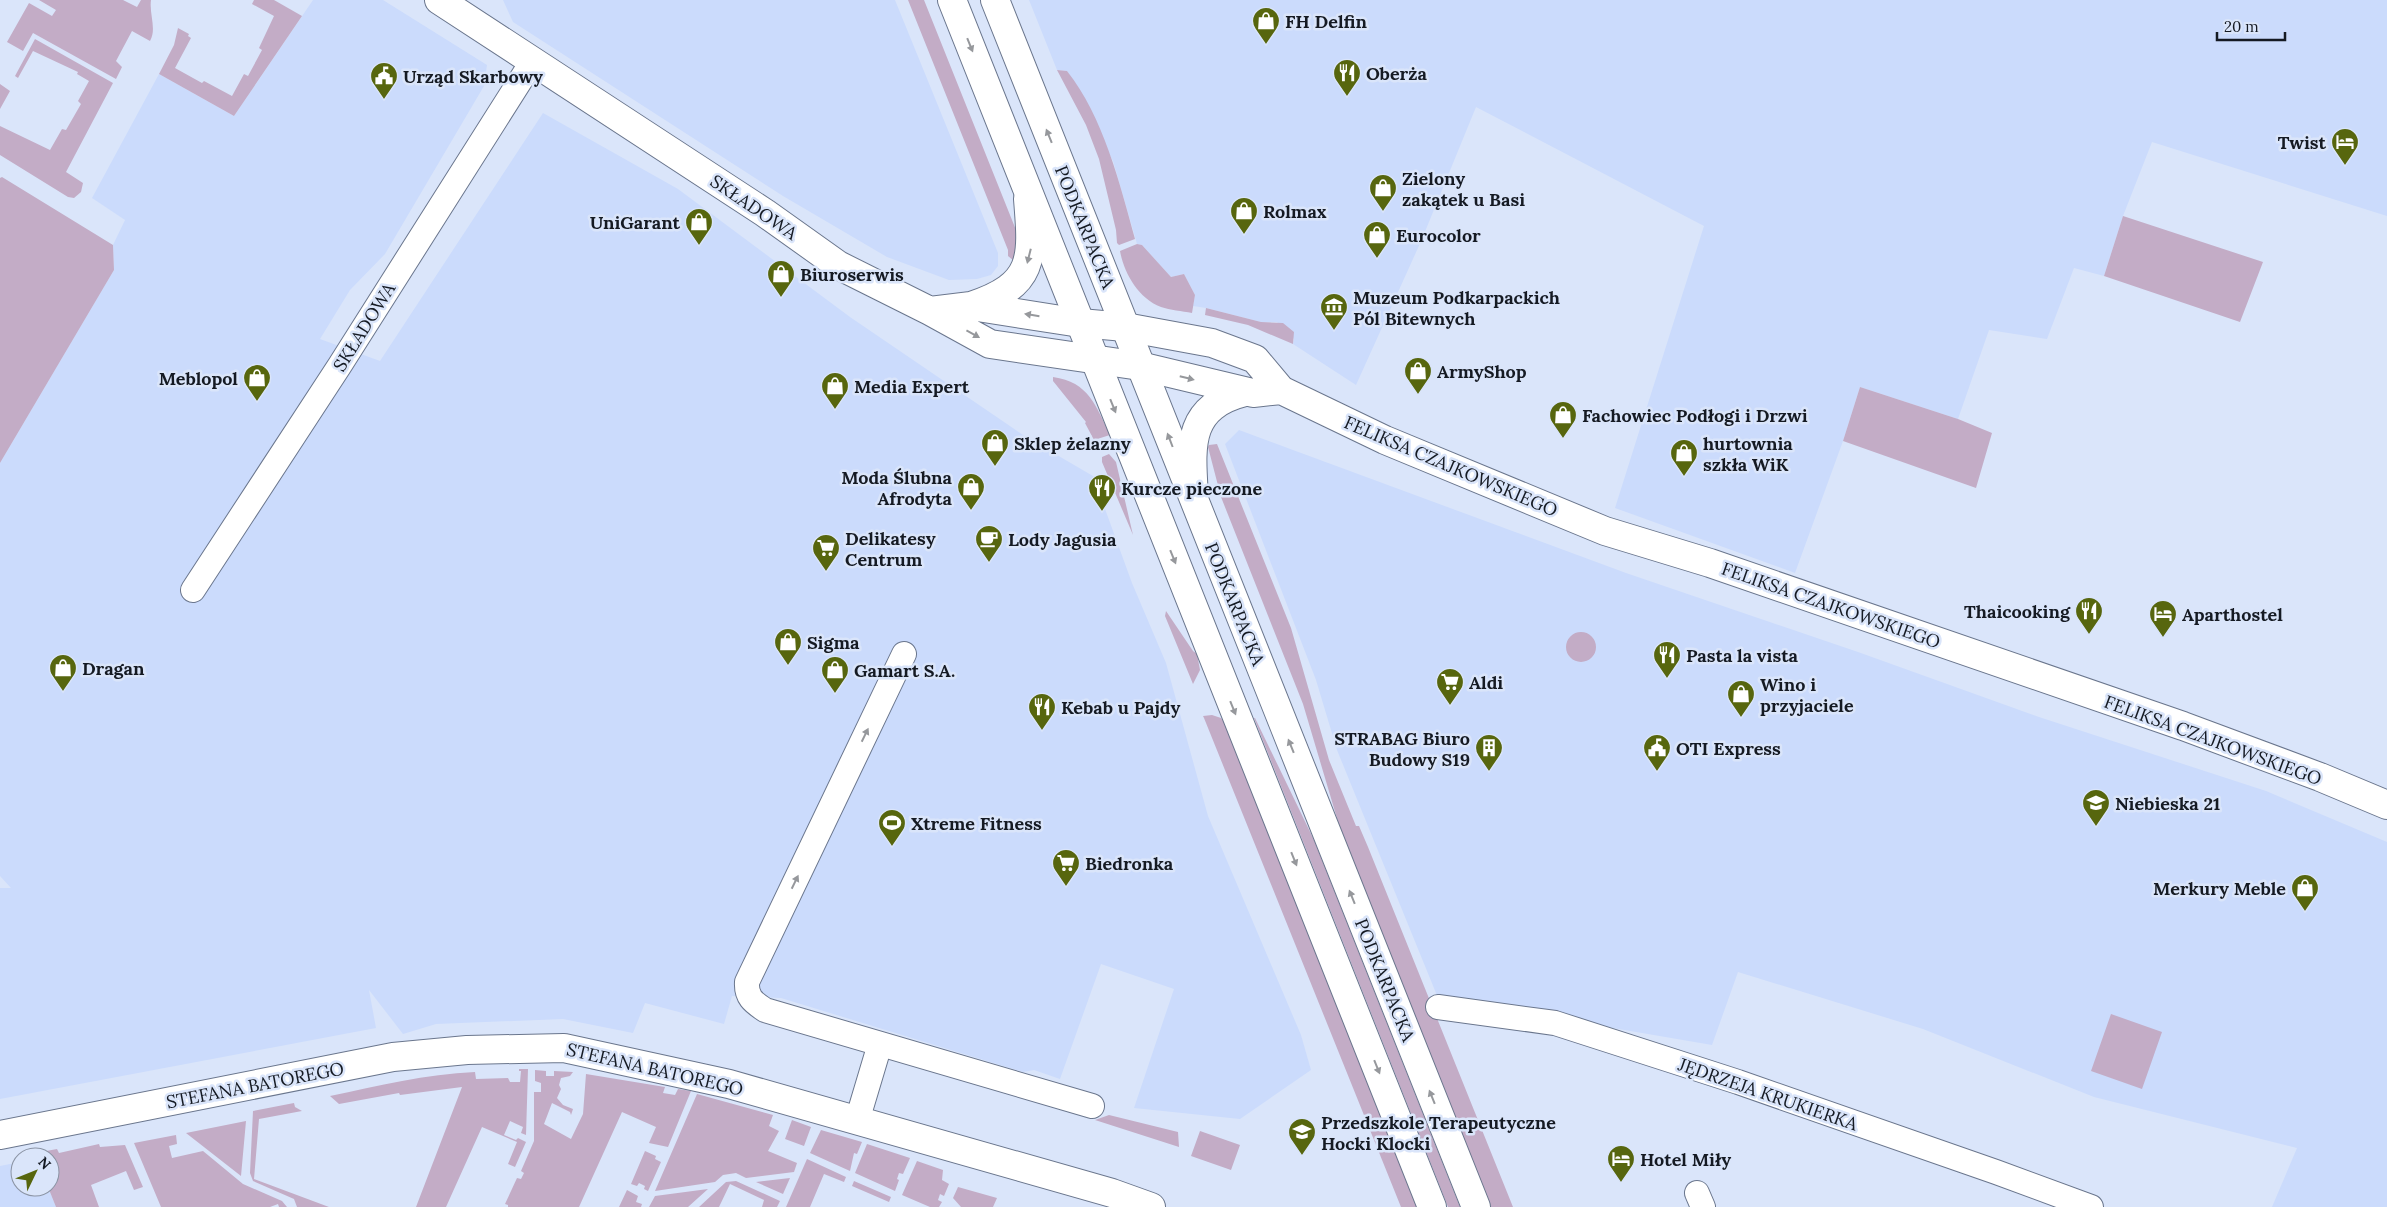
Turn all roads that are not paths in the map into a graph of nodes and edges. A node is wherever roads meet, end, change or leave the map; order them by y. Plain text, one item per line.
1 (439, 0) edge
2 (952, 0) edge
3 (994, 0) edge
4 (532, 62) junction
5 (1028, 190) junction
6 (971, 306) junction
7 (930, 311) junction
8 (1080, 323) junction
9 (1126, 327) junction
10 (1095, 361) junction
11 (1140, 366) junction
12 (1281, 390) junction
13 (1244, 392) junction
14 (1194, 502) junction
15 (193, 590) dead end
16 (904, 654) dead end
17 (2387, 805) edge
18 (1438, 1008) dead end
19 (880, 1044) junction
20 (1092, 1106) dead end
21 (858, 1121) junction
22 (0, 1135) edge
23 (1151, 1207) edge
24 (1432, 1207) edge
25 (1476, 1207) edge
26 (2091, 1207) edge

1 - 4 street, SKŁADOWA
2 -> 5 street
9 -> 3 street, PODKARPACKA
4 - 7 street, SKŁADOWA
4 - 15 street, SKŁADOWA
5 -> 6 street
5 - 8 street
6 - 7 street
8 -> 6 street
7 -> 10 street, SKŁADOWA
8 - 9 street, FELIKSA CZAJKOWSKIEGO
8 - 10 street
9 - 11 street, PODKARPACKA
9 - 12 street, FELIKSA CZAJKOWSKIEGO
10 - 11 street, SKŁADOWA
10 -> 24 street
11 -> 13 street
14 -> 11 street, PODKARPACKA
12 - 13 street
12 - 17 street, FELIKSA CZAJKOWSKIEGO
13 - 14 street
25 -> 14 street, PODKARPACKA
19 -> 16 street
18 - 26 street, JĘDRZEJA KRUKIERKA
19 - 20 street
19 - 21 street
21 - 22 street, STEFANA BATOREGO
21 - 23 street, STEFANA BATOREGO

